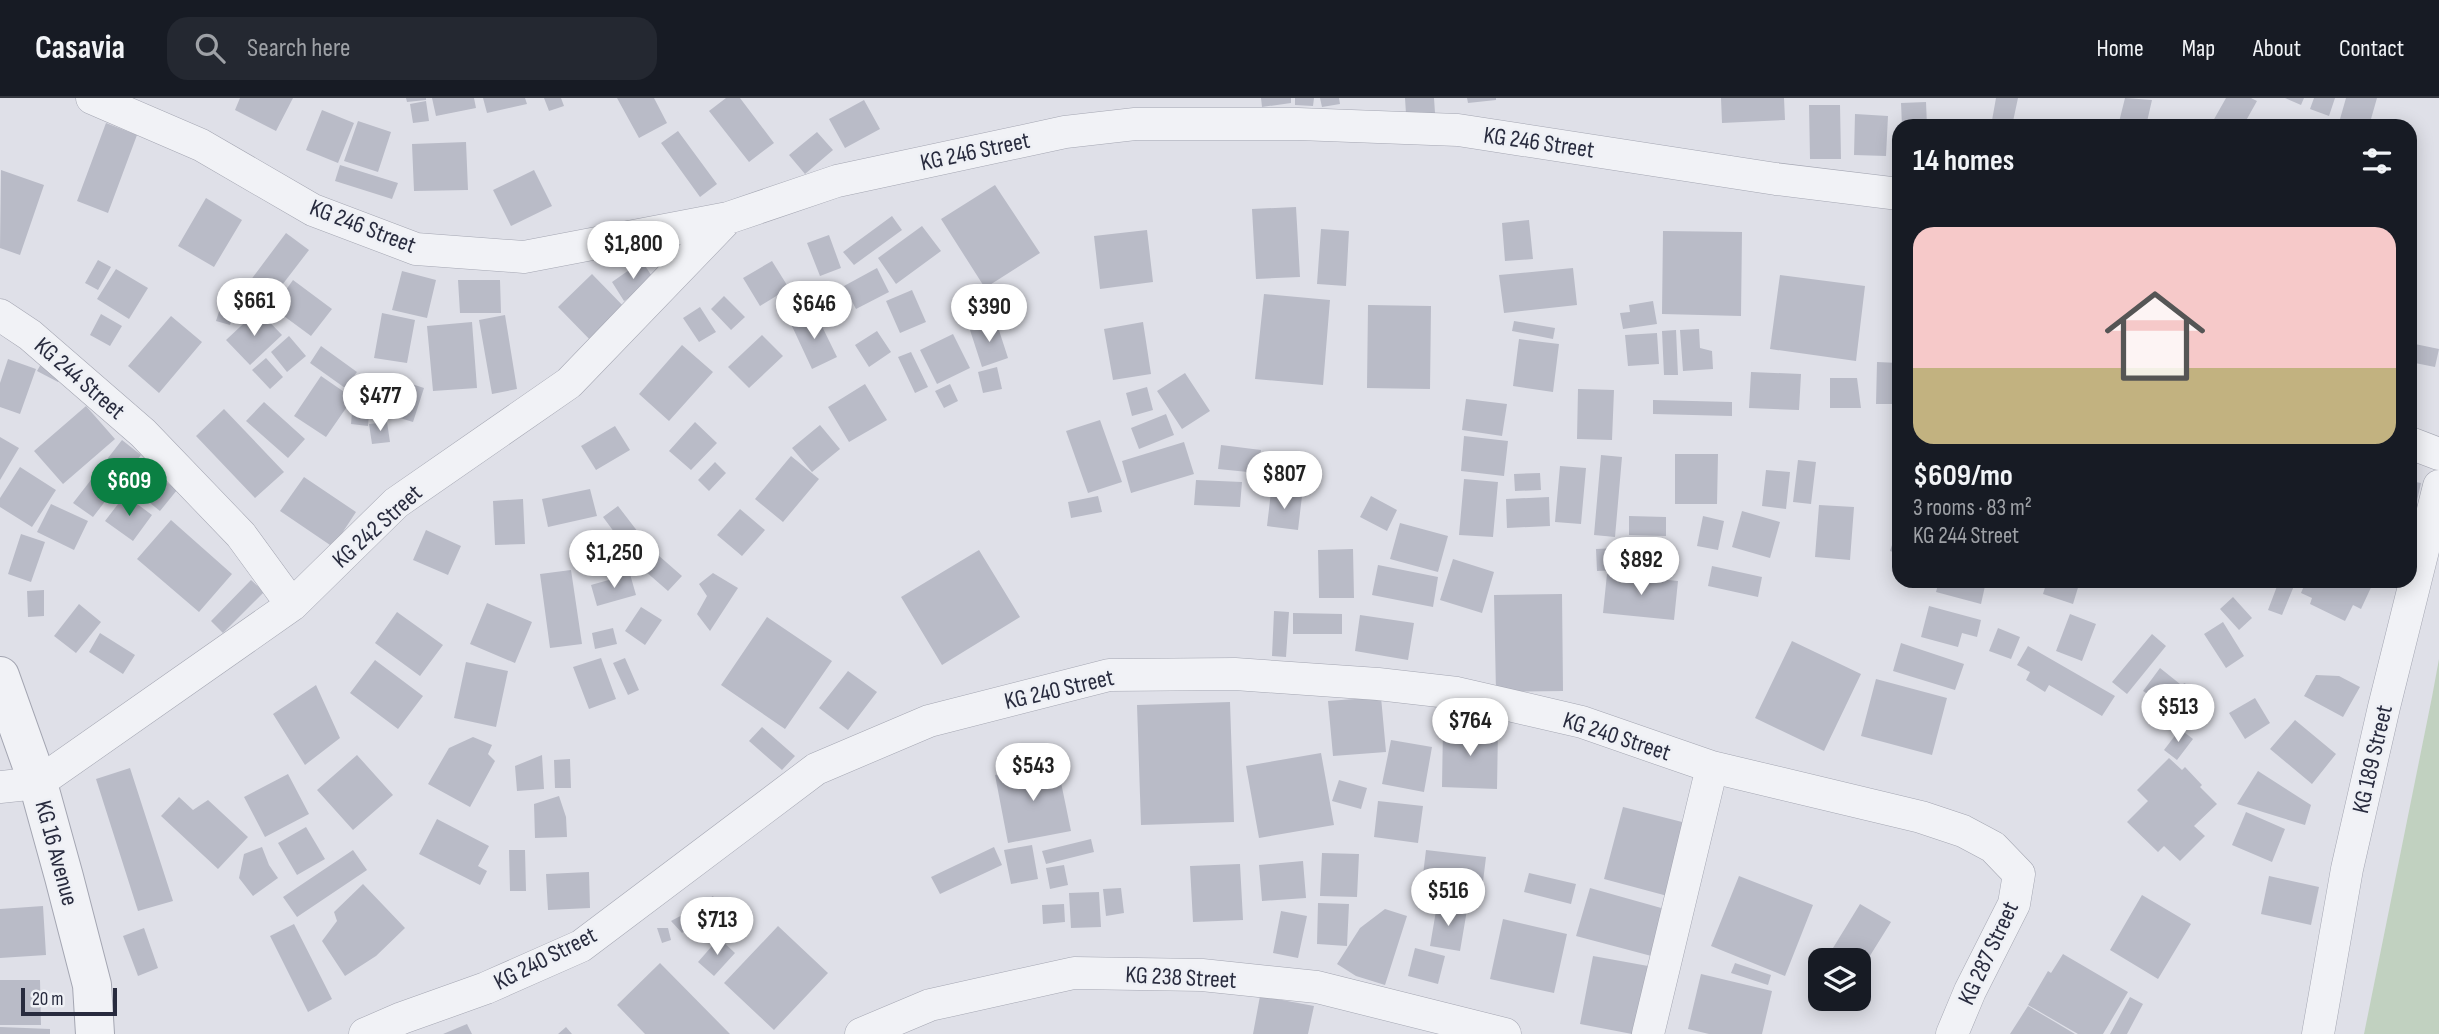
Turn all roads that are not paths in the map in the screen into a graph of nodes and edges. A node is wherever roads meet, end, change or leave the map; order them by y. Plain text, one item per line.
1 (92, 98) edge
2 (1892, 193) edge
3 (728, 218) junction
4 (0, 315) edge
5 (2417, 446) edge
6 (2439, 454) edge
7 (2439, 486) edge
8 (2417, 574) edge
9 (2414, 588) edge
10 (292, 605) junction
11 (0, 676) edge
12 (1712, 767) junction
13 (38, 783) junction
14 (0, 787) edge
15 (1826, 793) joint
16 (95, 1034) edge
17 (365, 1034) edge
18 (861, 1034) edge
19 (1505, 1034) edge
20 (1648, 1034) edge
21 (1952, 1034) edge
22 (2318, 1034) edge

1 - 3 street, KG 246 Street
2 - 3 street, KG 246 Street
3 - 10 street, KG 242 Street
4 - 10 street, KG 244 Street
5 - 6 street
7 - 8 street, KG 189 Street
9 - 22 street, KG 189 Street
10 - 13 street, KG 242 Street
11 - 13 street, KG 16 Avenue
12 - 15 street, KG 240 Street
12 - 17 street, KG 240 Street
12 - 20 street
13 - 14 street
13 - 16 street, KG 16 Avenue
15 - 21 street, KG 287 Street
18 - 19 street, KG 238 Street

